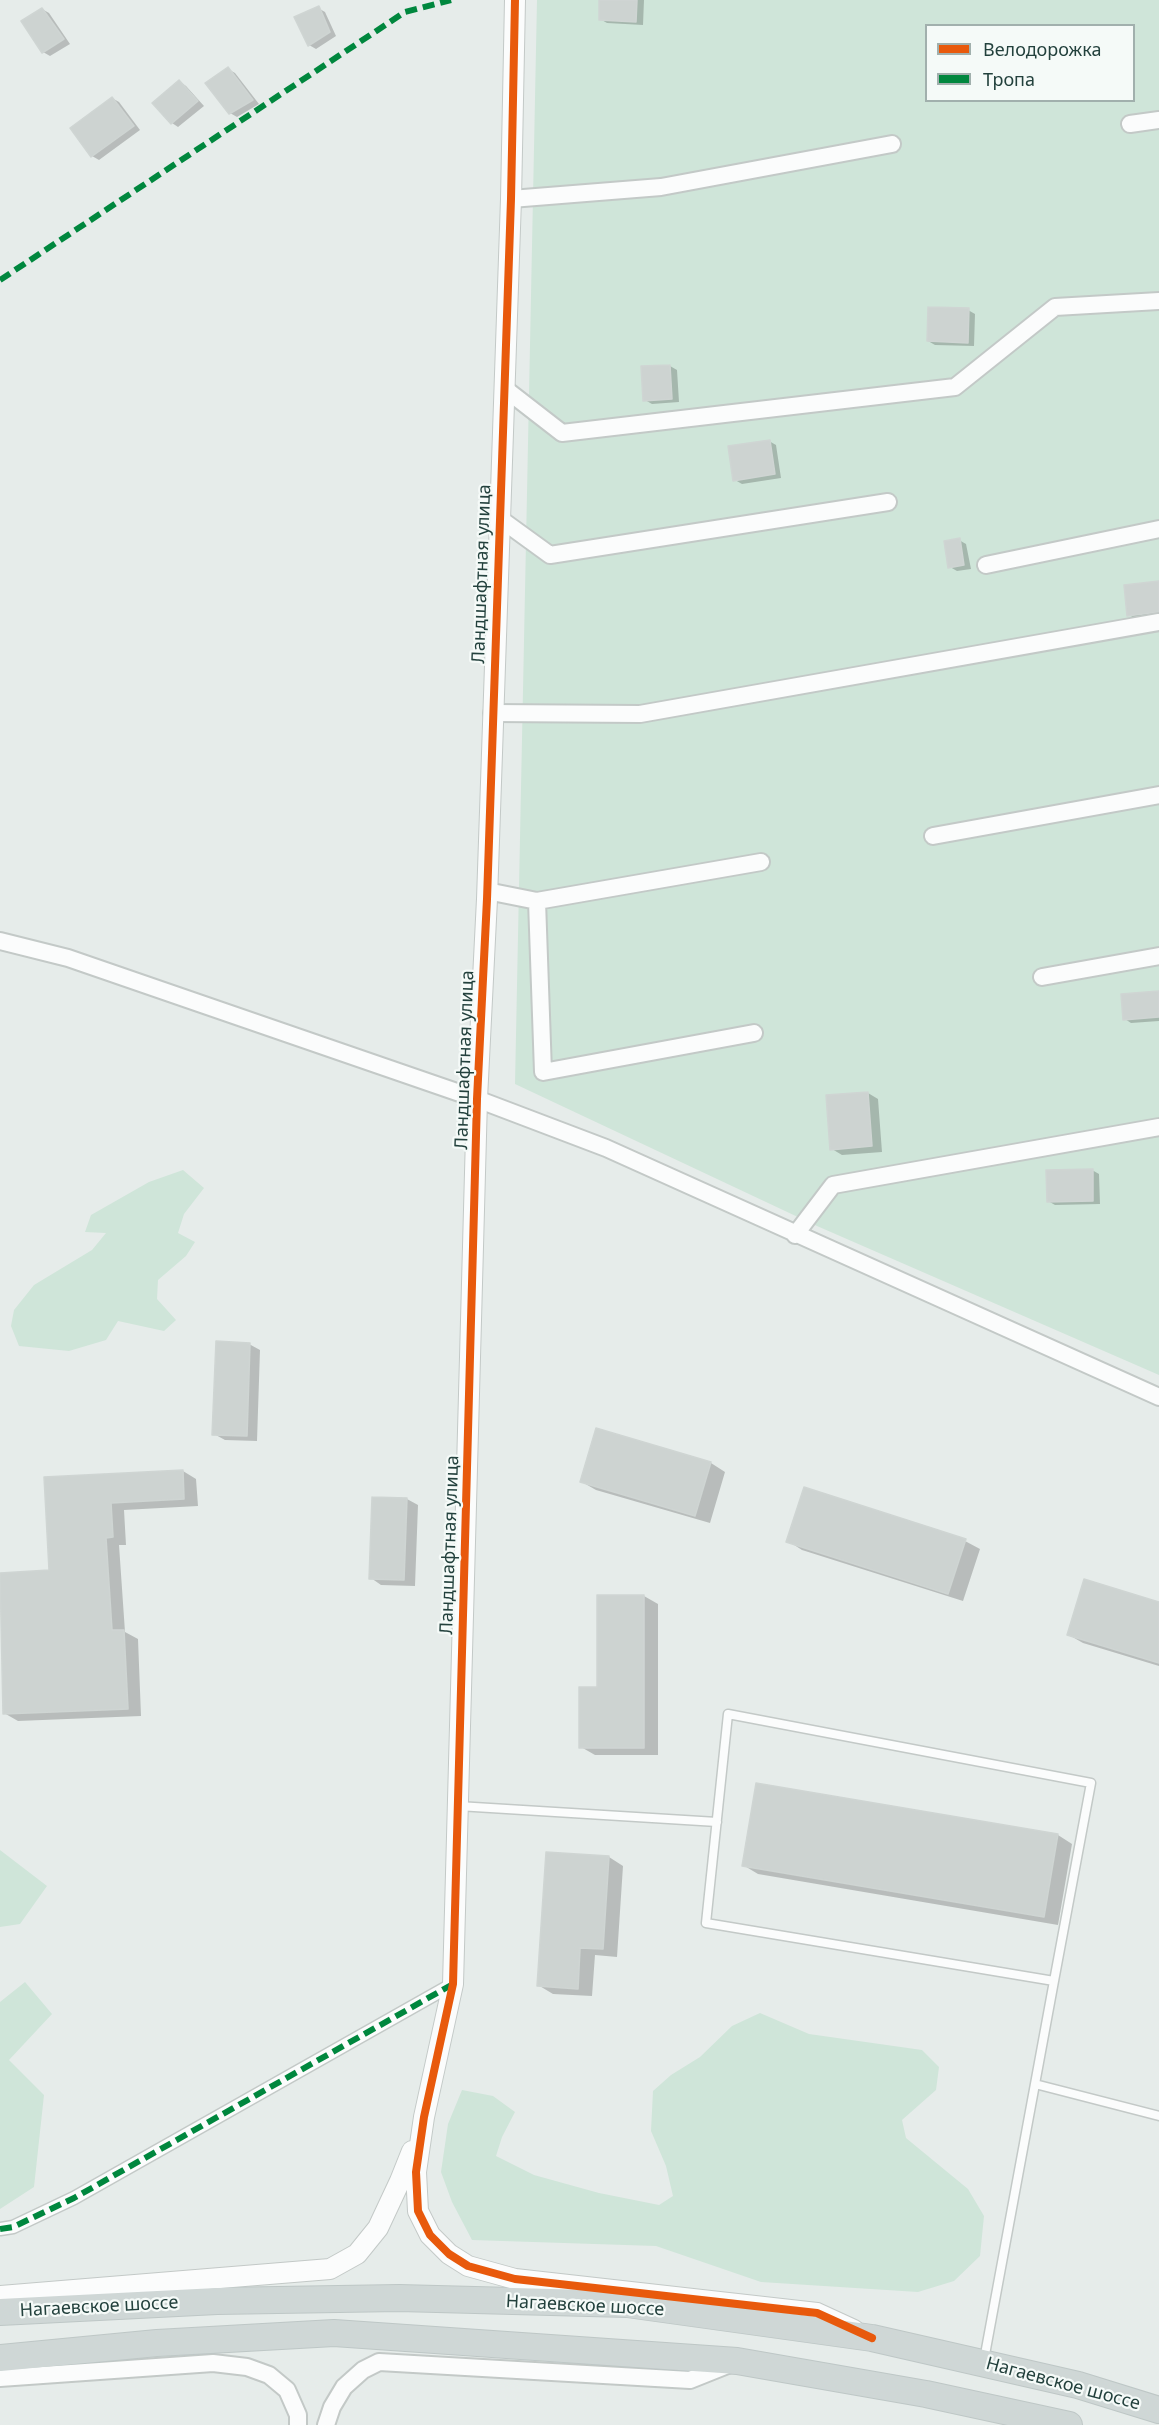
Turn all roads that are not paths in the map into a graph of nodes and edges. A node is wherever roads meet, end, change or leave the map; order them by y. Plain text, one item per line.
1 (515, 0) edge
2 (1159, 120) edge
3 (1130, 124) dead end
4 (892, 144) dead end
5 (511, 199) junction
6 (1159, 301) edge
7 (504, 387) junction
8 (888, 502) dead end
9 (499, 518) junction
10 (1159, 528) edge
11 (986, 565) dead end
12 (1159, 622) edge
13 (492, 713) junction
14 (1159, 795) edge
15 (933, 836) dead end
16 (760, 862) dead end
17 (487, 891) junction
18 (537, 901) junction
19 (0, 941) edge
20 (1159, 956) edge
21 (1042, 977) dead end
22 (754, 1033) dead end
23 (477, 1099) junction
24 (1159, 1127) edge
25 (795, 1235) junction
26 (1159, 1397) edge
27 (458, 1806) junction
28 (717, 1822) junction
29 (1054, 1981) junction
30 (453, 1984) junction
31 (1035, 2084) junction
32 (1159, 2116) edge
33 (424, 2117) junction
34 (0, 2229) edge
35 (0, 2296) edge
36 (0, 2312) edge
37 (872, 2338) junction
38 (0, 2358) edge
39 (737, 2361) junction
40 (983, 2363) junction
41 (0, 2378) edge
42 (1159, 2409) edge
43 (298, 2425) edge
44 (326, 2425) edge
45 (1069, 2425) edge

1 - 5 street, Ландшафтная улица
2 - 3 street
4 - 5 street
5 - 7 street, Ландшафтная улица
6 - 7 street
7 - 9 street, Ландшафтная улица
8 - 9 street
9 - 13 street, Ландшафтная улица
10 - 11 street
12 - 13 street
13 - 17 street, Ландшафтная улица
14 - 15 street
16 - 18 street
17 - 18 street
17 - 23 street, Ландшафтная улица
18 - 22 street
19 - 23 street
20 - 21 street
23 - 25 street
23 - 27 street, Ландшафтная улица
24 - 25 street
25 - 26 street
27 - 28 lane
27 - 30 street, Ландшафтная улица
28 - 29 lane
28 - 29 lane
29 - 31 lane
30 - 33 street, Ландшафтная улица
30 - 34 street
31 - 32 lane
31 - 40 lane
33 - 35 street
33 - 37 street
36 - 37 main road, Нагаевское шоссе
37 - 40 main road, Нагаевское шоссе
38 - 39 main road
39 - 44 street
39 - 45 main road
40 - 42 main road, Нагаевское шоссе
41 - 43 street

